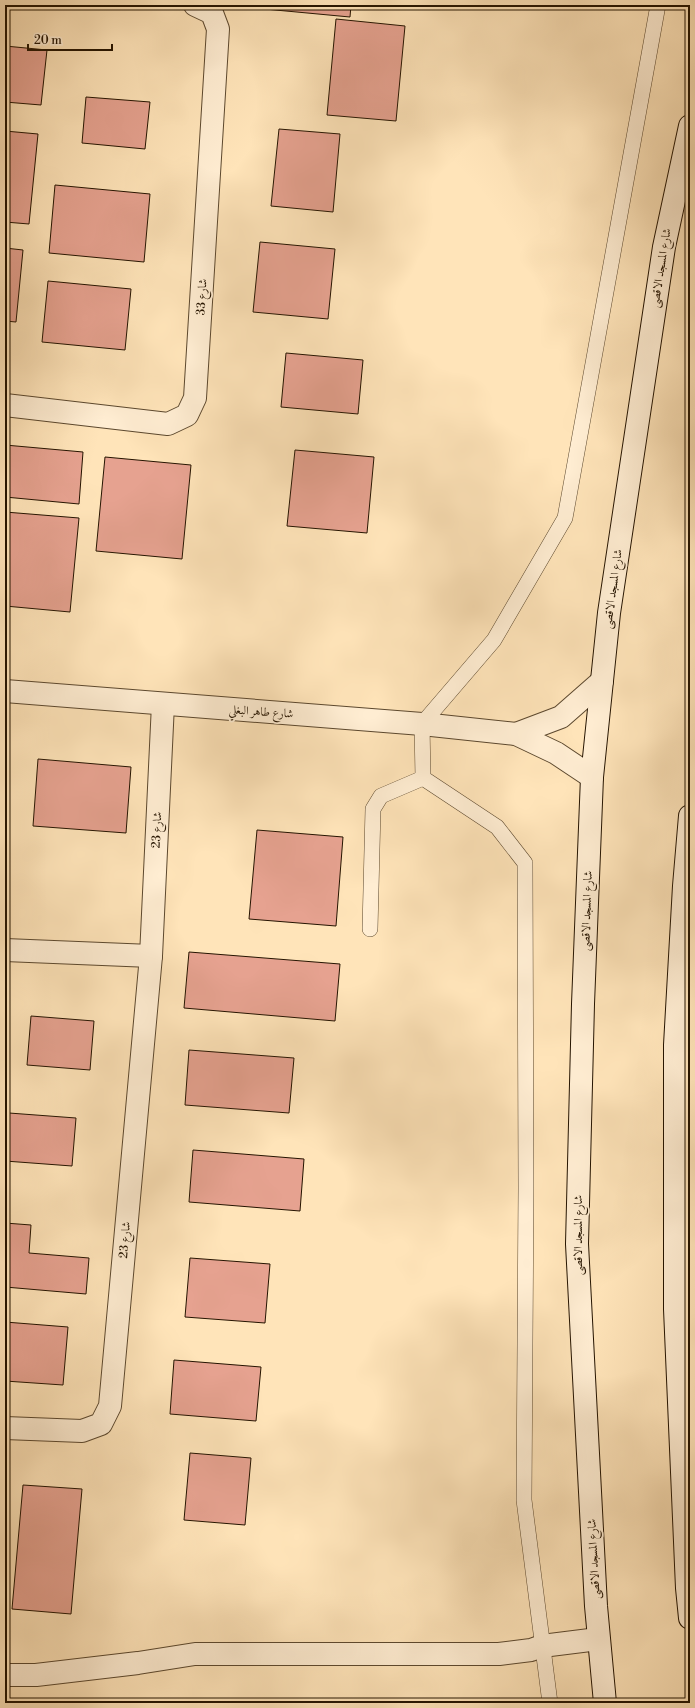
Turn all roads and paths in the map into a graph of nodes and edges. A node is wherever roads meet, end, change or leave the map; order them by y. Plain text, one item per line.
1 (195, 5) edge
2 (658, 5) edge
3 (690, 126) edge
4 (690, 142) edge
5 (681, 167) junction
6 (5, 405) edge
7 (602, 681) junction
8 (5, 691) edge
9 (163, 704) junction
10 (422, 724) junction
11 (516, 734) junction
12 (592, 777) junction
13 (423, 778) junction
14 (690, 816) edge
15 (684, 886) junction
16 (370, 929) dead end
17 (690, 929) edge
18 (5, 950) edge
19 (151, 956) junction
20 (5, 1428) edge
21 (690, 1618) edge
22 (542, 1646) junction
23 (599, 1649) junction
24 (5, 1675) edge
25 (550, 1703) edge
26 (605, 1703) edge
27 (618, 1703) edge

1 - 6 street, شارع 33
2 - 10 lane
3 - 5 street, شارع المسجد الاقصى
4 - 5 street
5 - 7 street, شارع المسجد الاقصى
7 - 11 street, شارع طاهر البغلي
7 - 12 street, شارع المسجد الاقصى
8 - 9 street, شارع طاهر البغلي
9 - 10 street, شارع طاهر البغلي
9 - 19 street, شارع 23
10 - 11 street, شارع طاهر البغلي
10 - 13 lane
11 - 12 street, شارع طاهر البغلي
12 - 23 street, شارع المسجد الاقصى
13 - 16 lane
13 - 22 lane
14 - 15 street
15 - 17 street
15 - 21 street
18 - 19 street
19 - 20 street, شارع 23
22 - 23 street
22 - 24 street
22 - 25 lane
23 - 26 street, شارع المسجد الاقصى
23 - 27 street

